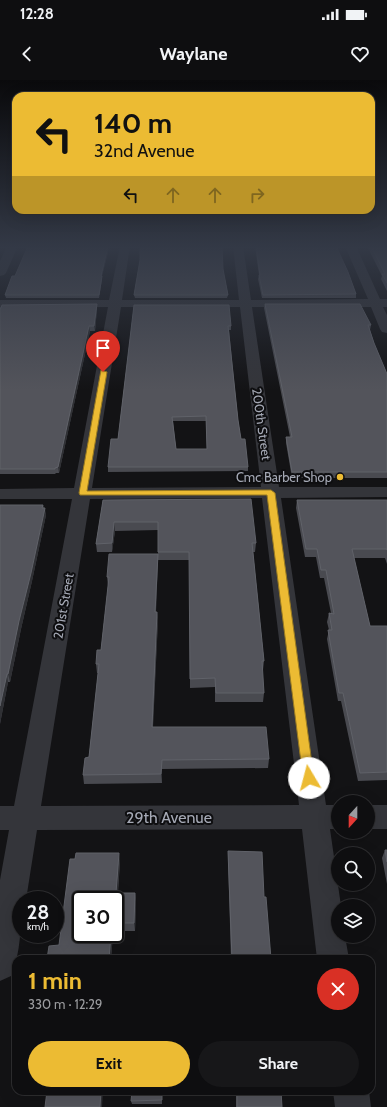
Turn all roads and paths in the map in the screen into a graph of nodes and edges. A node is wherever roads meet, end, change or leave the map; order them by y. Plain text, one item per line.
1 (117, 294) edge
2 (244, 294) edge
3 (376, 294) edge
4 (245, 303) junction
5 (381, 303) edge
6 (0, 304) edge
7 (115, 304) junction
8 (387, 329) edge
9 (387, 492) edge
10 (82, 493) junction
11 (271, 493) junction
12 (0, 494) edge
13 (326, 817) edge
14 (375, 817) edge
15 (387, 817) edge
16 (0, 818) edge
17 (27, 818) junction
18 (333, 955) edge
19 (0, 965) edge
20 (352, 1095) edge
21 (353, 1107) edge

1 - 7 street, 201st Street
2 - 4 street, 200th Street
3 - 5 street
4 - 5 street
4 - 7 street
4 - 11 street, 200th Street
5 - 8 street
6 - 7 street
7 - 10 street, 201st Street
9 - 11 street
10 - 11 street
10 - 12 street
10 - 17 street, 201st Street
11 - 13 street, 200th Street
13 - 17 street, 29th Avenue
13 - 18 street, 200th Street
14 - 15 street
16 - 17 street, 29th Avenue
17 - 19 street, 201st Street
20 - 21 street

